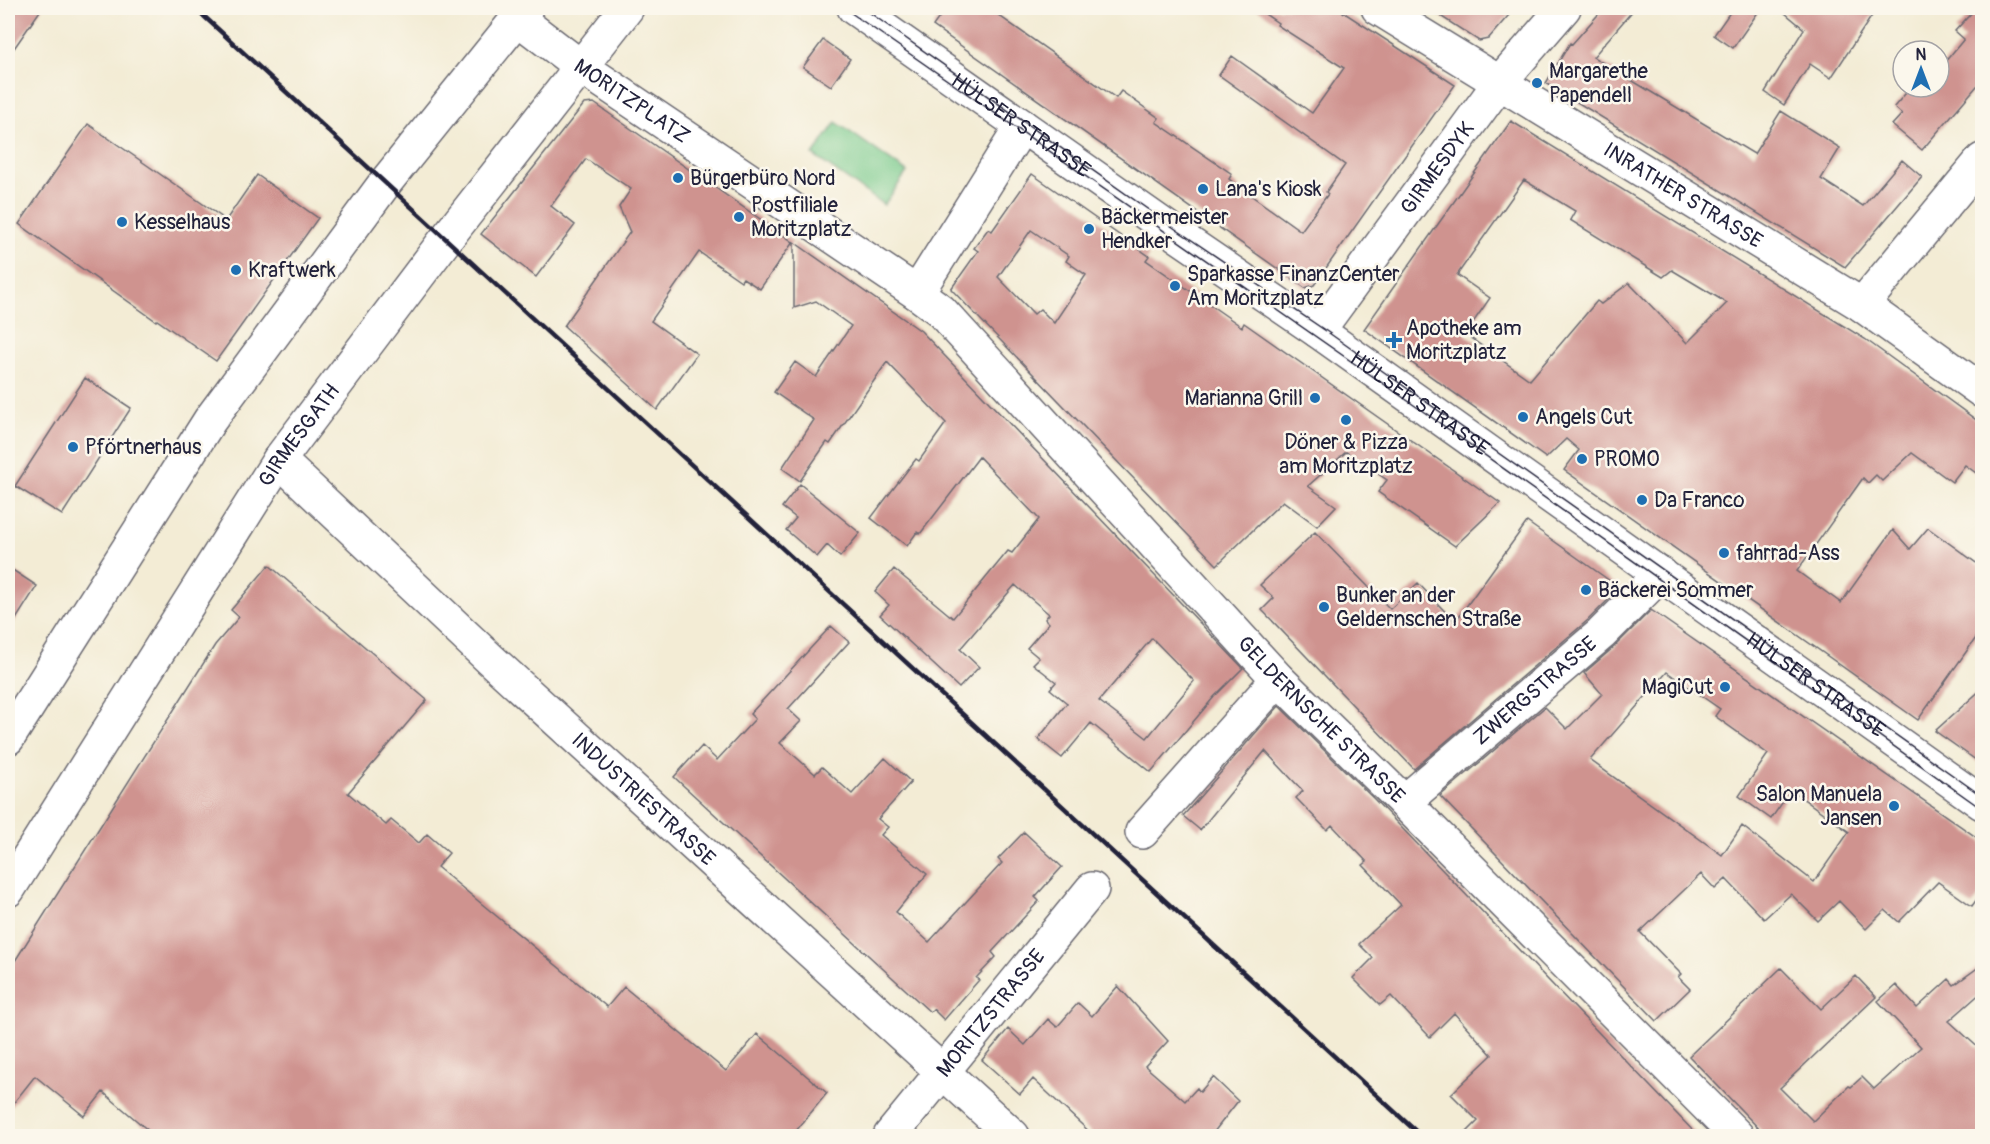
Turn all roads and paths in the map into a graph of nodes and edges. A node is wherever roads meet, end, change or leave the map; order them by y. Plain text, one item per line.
1 (627, 8) edge
2 (854, 8) edge
3 (1378, 8) edge
4 (1564, 8) edge
5 (522, 13) edge
6 (580, 66) junction
7 (1500, 82) junction
8 (1022, 126) junction
9 (1983, 160) edge
10 (917, 292) junction
11 (1862, 305) junction
12 (1318, 331) junction
13 (1983, 391) edge
14 (279, 460) junction
15 (1661, 574) junction
16 (1278, 679) junction
17 (8, 738) edge
18 (1404, 802) junction
19 (1983, 802) edge
20 (1142, 832) dead end
21 (1092, 889) dead end
22 (8, 890) edge
23 (942, 1072) junction
24 (890, 1137) edge
25 (1012, 1137) edge
26 (1737, 1137) edge

1 - 6 street, GIRMESGATH
2 - 8 street, HÜLSER STRASSE
3 - 7 street, INRATHER STRASSE
4 - 7 street, GIRMESDYK
5 - 6 street, MORITZPLATZ
5 - 17 street
6 - 10 street, MORITZPLATZ
6 - 14 street, GIRMESGATH
7 - 11 street, INRATHER STRASSE
7 - 12 street, GIRMESDYK
8 - 10 street
8 - 12 street, HÜLSER STRASSE
9 - 11 street
10 - 16 street, GELDERNSCHE STRASSE
11 - 13 street, INRATHER STRASSE
12 - 15 street, HÜLSER STRASSE
14 - 22 street, GIRMESGATH
14 - 23 street, INDUSTRIESTRASSE
15 - 18 street, ZWERGSTRASSE
15 - 19 street, HÜLSER STRASSE
16 - 18 street, GELDERNSCHE STRASSE
16 - 20 street
18 - 26 street, GELDERNSCHE STRASSE
21 - 23 street, MORITZSTRASSE
23 - 24 street, MORITZSTRASSE
23 - 25 street, INDUSTRIESTRASSE

